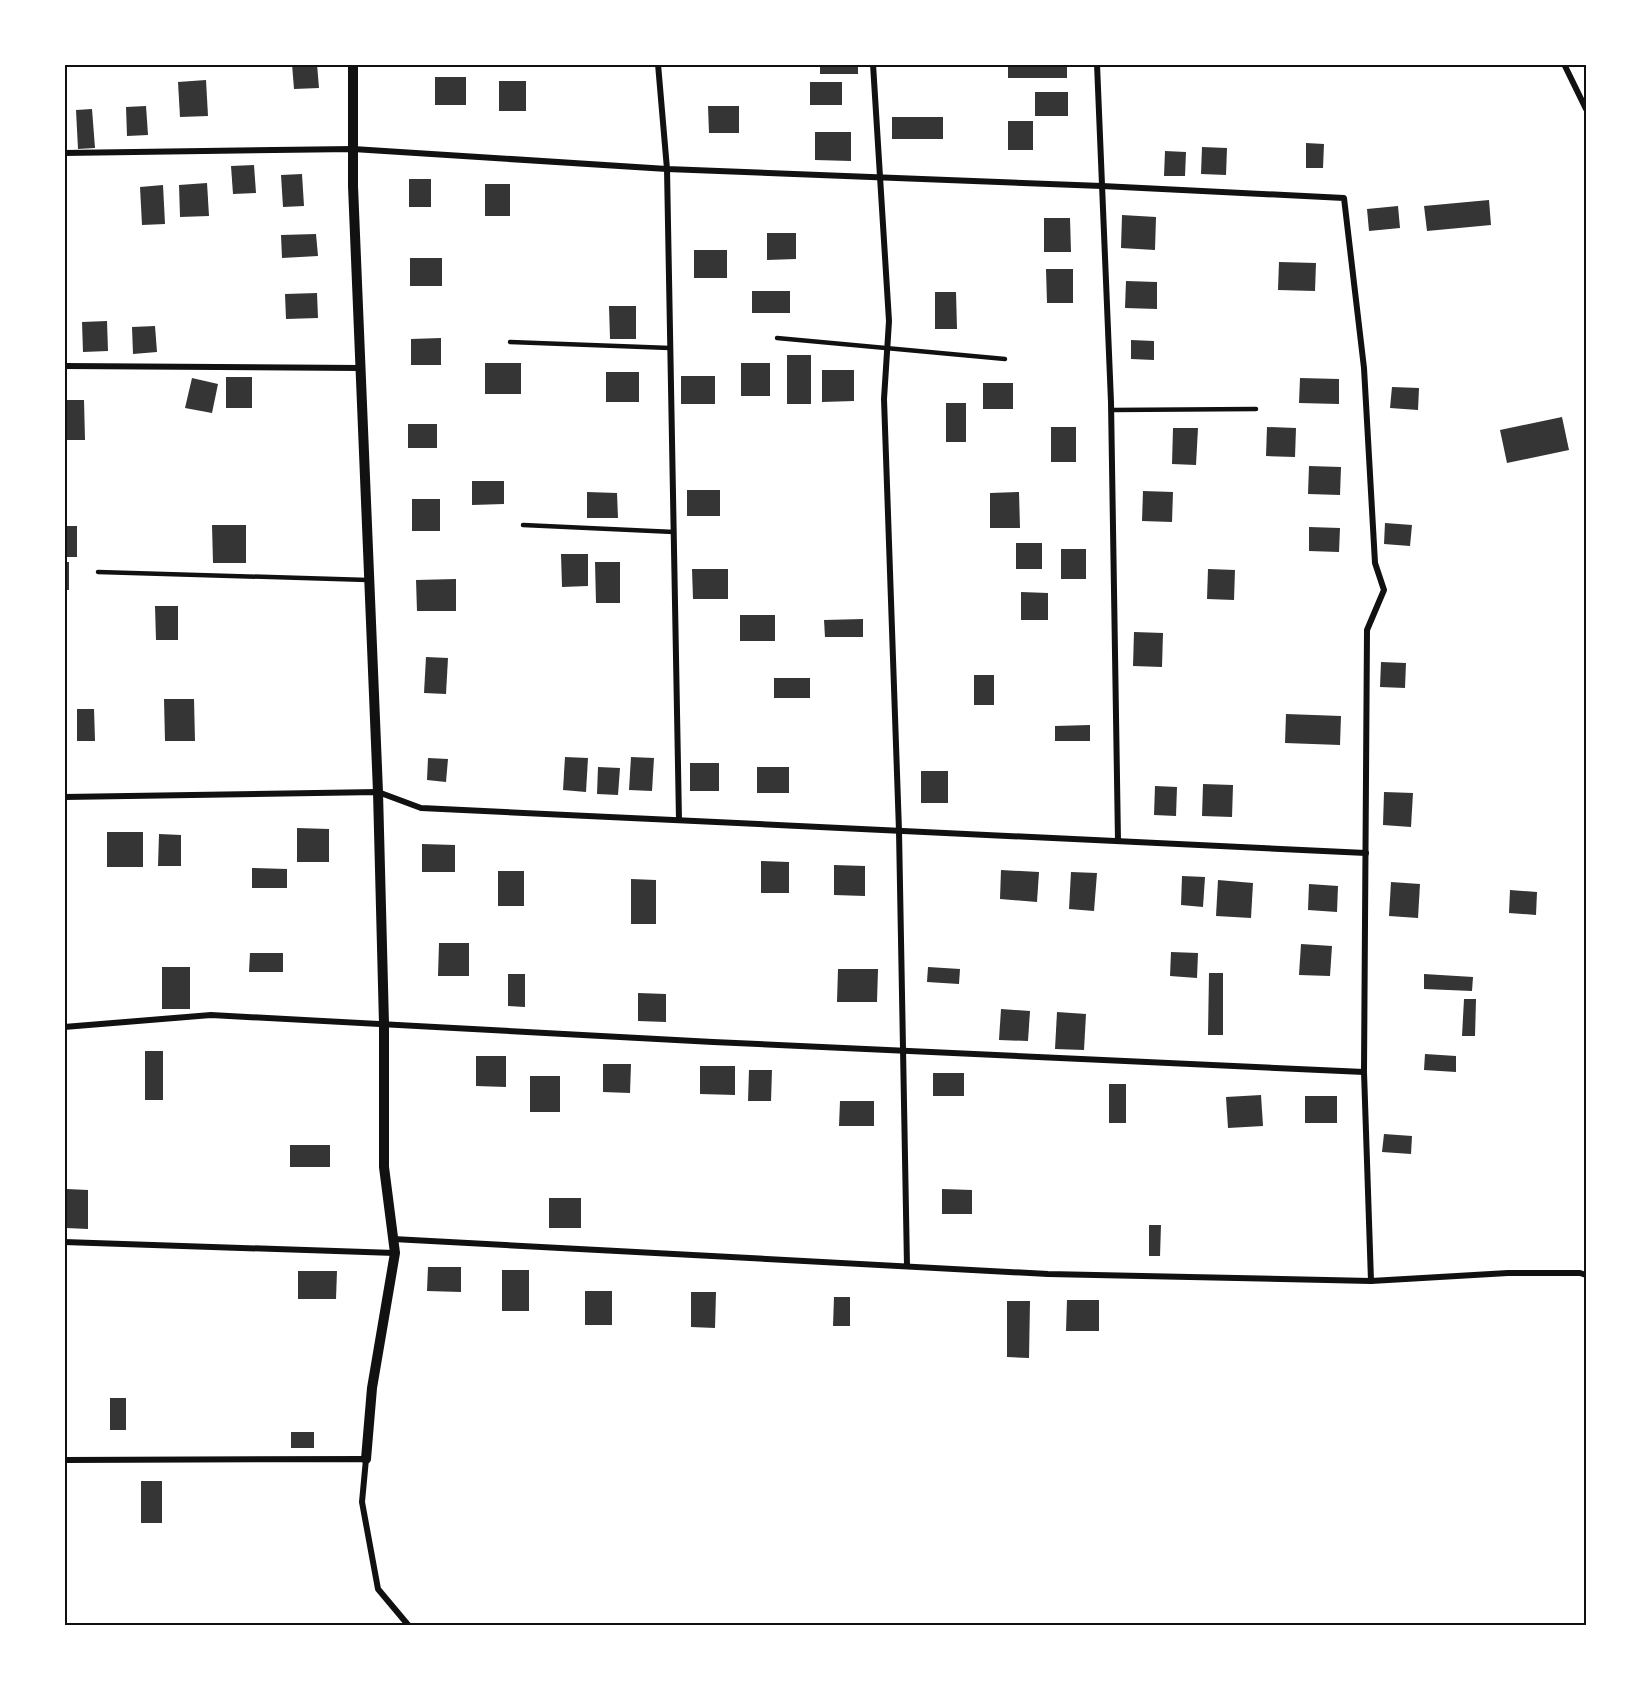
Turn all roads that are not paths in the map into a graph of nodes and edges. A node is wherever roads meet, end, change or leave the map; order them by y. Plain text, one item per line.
1 (353, 64) edge
2 (658, 64) edge
3 (873, 64) edge
4 (1096, 64) edge
5 (1564, 64) edge
6 (1587, 109) edge
7 (353, 149) junction
8 (64, 153) edge
9 (667, 169) junction
10 (880, 177) junction
11 (1102, 186) junction
12 (777, 338) dead end
13 (510, 342) dead end
14 (887, 347) junction
15 (670, 348) junction
16 (1005, 360) dead end
17 (64, 366) edge
18 (361, 368) junction
19 (1256, 409) dead end
20 (1111, 410) junction
21 (523, 525) dead end
22 (674, 532) junction
23 (98, 572) dead end
24 (369, 580) junction
25 (378, 792) junction
26 (64, 797) edge
27 (679, 820) junction
28 (899, 831) junction
29 (1118, 841) junction
30 (1366, 853) junction
31 (384, 1024) junction
32 (64, 1027) edge
33 (903, 1050) junction
34 (1364, 1072) junction
35 (393, 1239) junction
36 (64, 1242) edge
37 (395, 1253) junction
38 (907, 1266) junction
39 (1587, 1275) edge
40 (1371, 1281) junction
41 (366, 1458) junction
42 (64, 1460) edge
43 (410, 1626) edge

1 - 7 street
2 - 9 street
3 - 10 street
4 - 11 street
5 - 6 street
7 - 8 street
7 - 9 street
7 - 18 street
9 - 10 street
9 - 15 street
10 - 11 street
10 - 14 street
11 - 20 street
11 - 30 street
12 - 14 lane
13 - 15 lane
14 - 16 lane
14 - 28 street
15 - 22 street
17 - 18 street
18 - 24 street
19 - 20 lane
20 - 29 street
21 - 22 lane
22 - 27 street
23 - 24 lane
24 - 25 street
25 - 26 street
25 - 27 street
25 - 31 street
27 - 28 street
28 - 29 street
28 - 33 street
29 - 30 street
30 - 34 street
31 - 32 street
31 - 33 street
31 - 35 street
33 - 34 street
33 - 38 street
34 - 40 street
35 - 37 street
35 - 38 street
36 - 37 street
37 - 41 street
38 - 40 street
39 - 40 street
41 - 42 street
41 - 43 street

